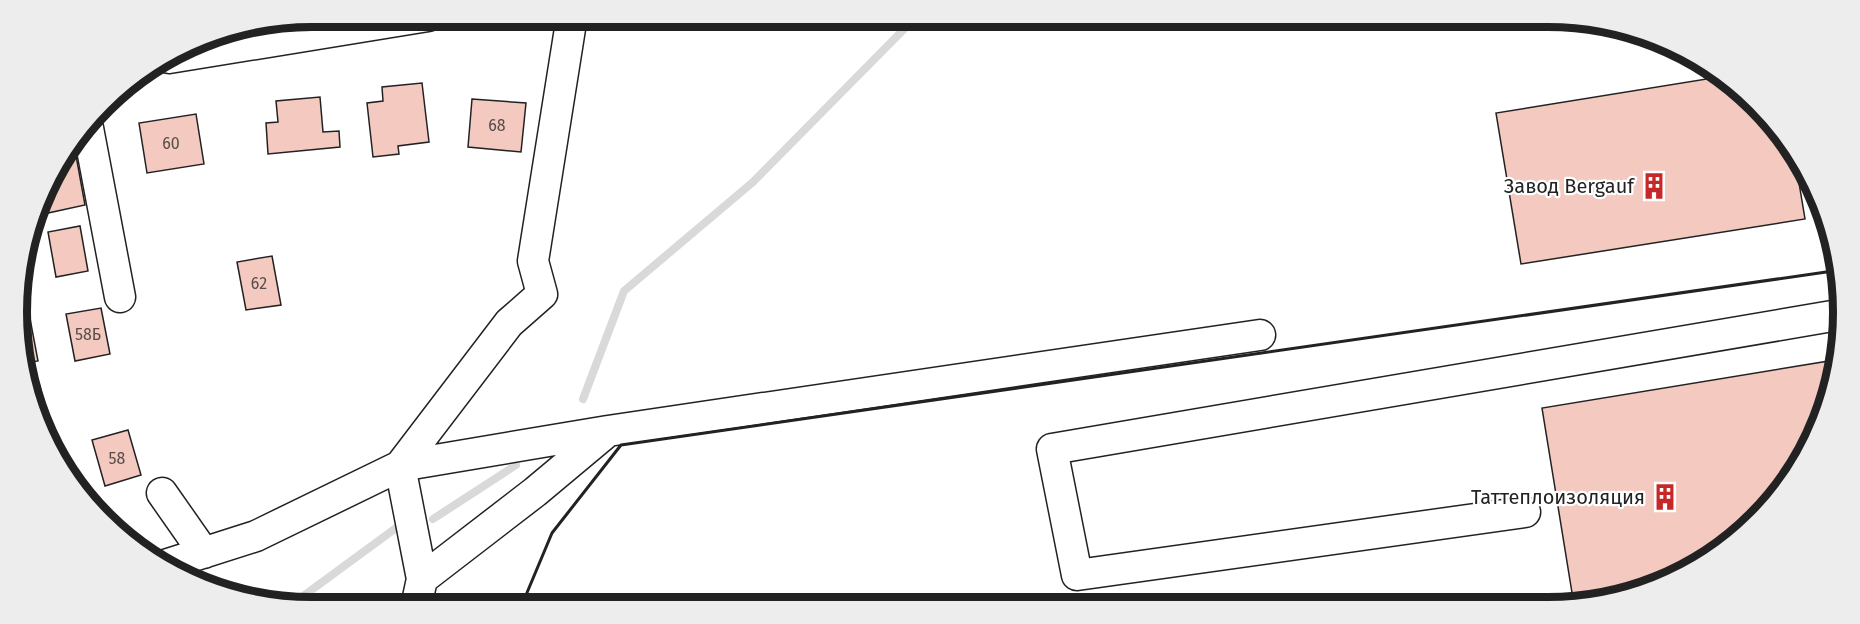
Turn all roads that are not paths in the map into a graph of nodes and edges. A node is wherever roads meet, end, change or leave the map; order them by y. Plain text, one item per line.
1 (360, 27) edge
2 (570, 27) edge
3 (189, 55) edge
4 (89, 135) edge
5 (120, 297) dead end
6 (1833, 316) edge
7 (1260, 335) dead end
8 (608, 431) junction
9 (400, 466) junction
10 (162, 493) dead end
11 (1525, 512) dead end
12 (204, 553) junction
13 (176, 562) edge
14 (422, 579) junction
15 (418, 597) edge

1 - 3 street
2 - 9 street
4 - 5 street
6 - 11 street
7 - 8 street
8 - 9 street
8 - 14 street
9 - 12 street
9 - 14 street
10 - 12 street
12 - 13 street
14 - 15 street

